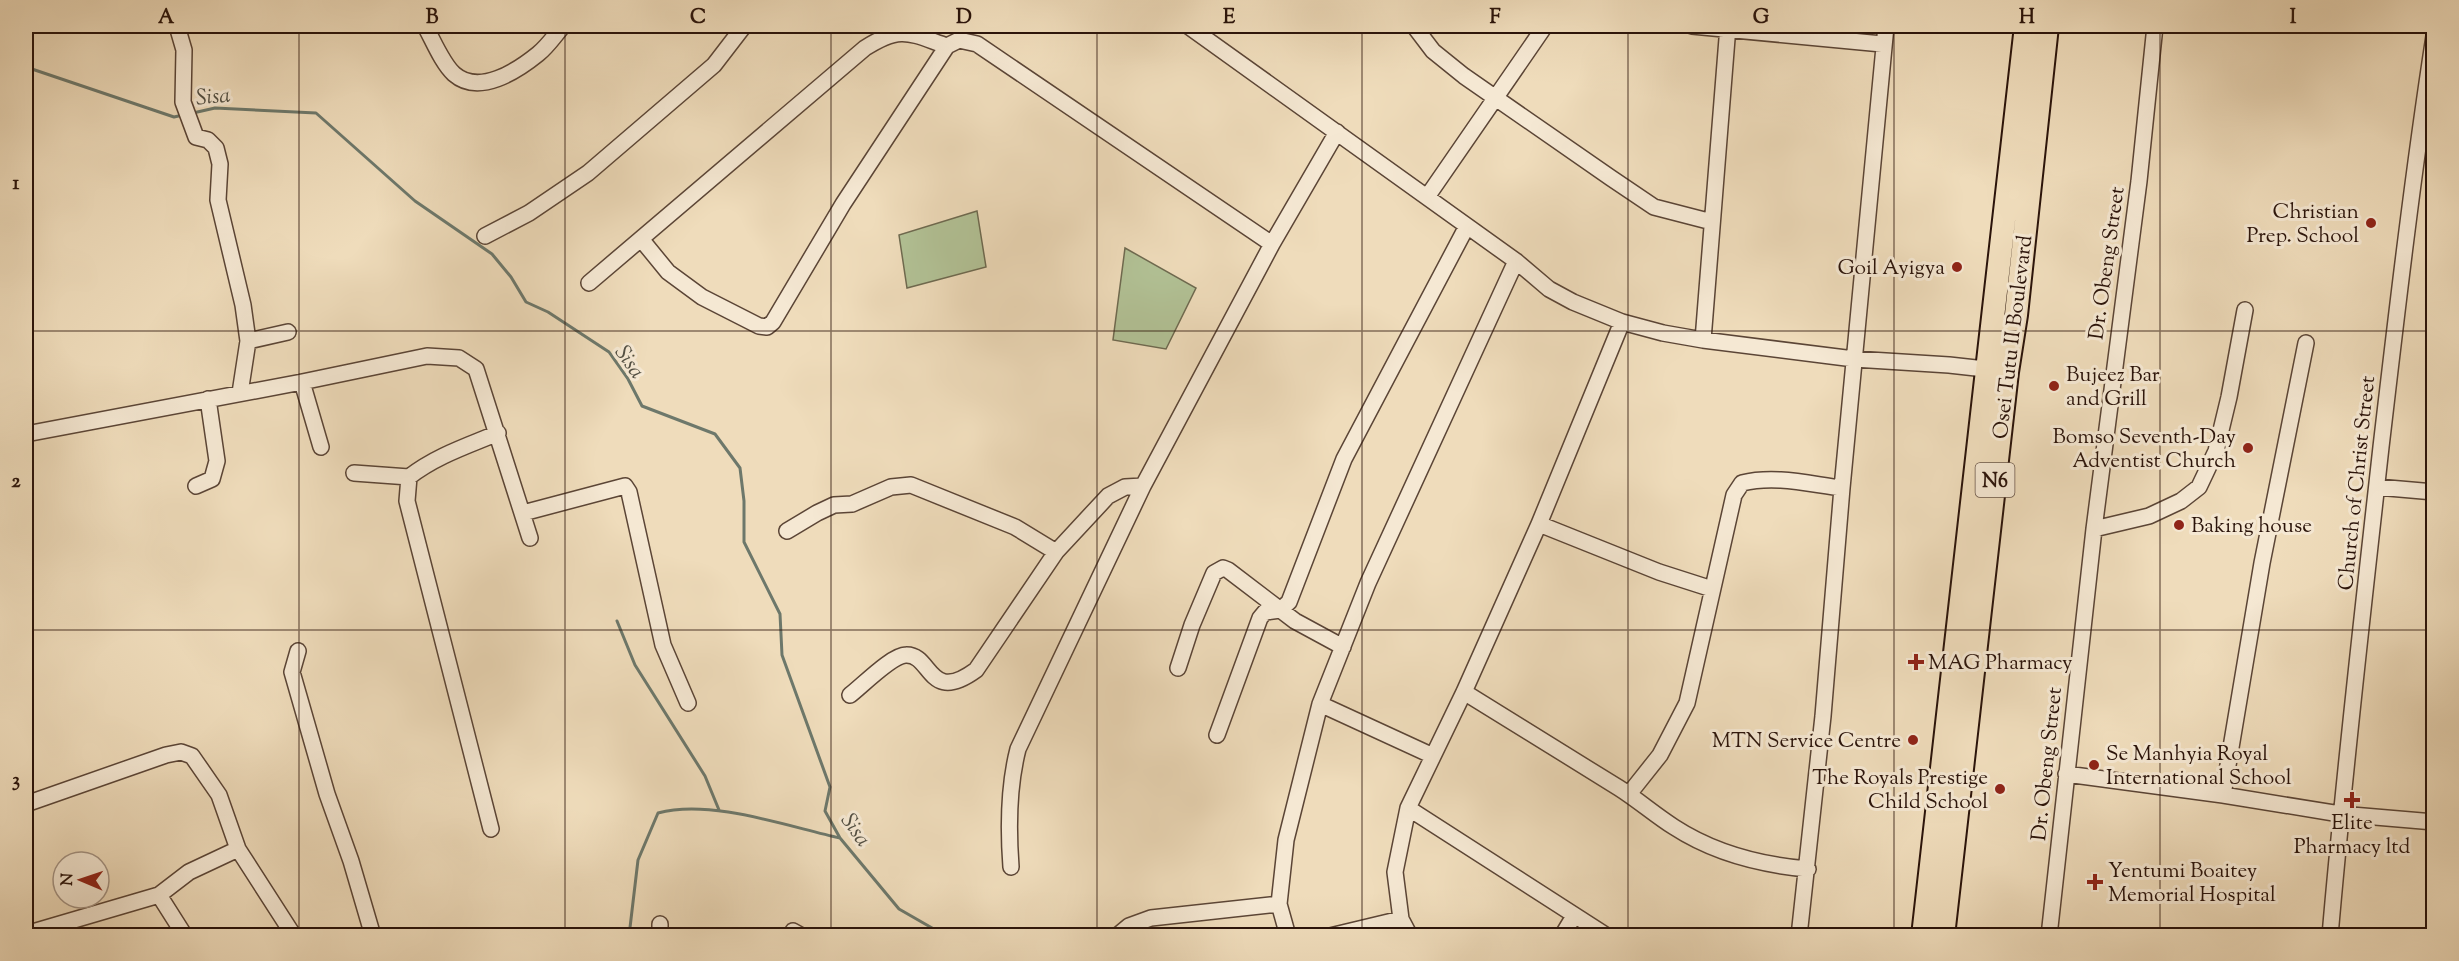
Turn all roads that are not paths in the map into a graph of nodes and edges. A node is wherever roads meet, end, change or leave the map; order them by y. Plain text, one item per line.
1 (177, 26) edge
2 (425, 26) edge
3 (563, 26) edge
4 (744, 26) edge
5 (1188, 26) edge
6 (1414, 26) edge
7 (1545, 26) edge
8 (1692, 26) edge
9 (1886, 26) edge
10 (2026, 26) edge
11 (2047, 26) edge
12 (2155, 26) edge
13 (1728, 28) edge
14 (2433, 36) edge
15 (1882, 44) junction
16 (947, 46) junction
17 (1496, 98) junction
18 (1337, 132) junction
19 (1427, 197) junction
20 (1712, 222) junction
21 (1467, 226) junction
22 (485, 236) dead end
23 (641, 239) junction
24 (1272, 244) junction
25 (1516, 261) junction
26 (589, 284) dead end
27 (2245, 310) dead end
28 (1622, 322) junction
29 (288, 332) dead end
30 (1703, 340) junction
31 (248, 341) junction
32 (2306, 343) dead end
33 (1854, 359) junction
34 (1998, 371) junction
35 (302, 382) junction
36 (240, 393) junction
37 (208, 399) junction
38 (498, 433) junction
39 (26, 434) edge
40 (321, 447) dead end
41 (354, 473) dead end
42 (409, 477) junction
43 (196, 486) dead end
44 (1143, 486) junction
45 (2377, 487) junction
46 (1842, 489) junction
47 (2433, 492) edge
48 (523, 513) junction
49 (1539, 524) junction
50 (2094, 529) junction
51 (787, 531) dead end
52 (530, 538) dead end
53 (1056, 552) junction
54 (1712, 589) junction
55 (1280, 610) junction
56 (1343, 647) junction
57 (298, 651) dead end
58 (1178, 668) dead end
59 (1464, 692) junction
60 (850, 695) dead end
61 (688, 704) dead end
62 (1320, 704) junction
63 (1217, 735) dead end
64 (1433, 756) junction
65 (2066, 774) junction
66 (1629, 794) junction
67 (2223, 795) junction
68 (26, 804) edge
69 (1408, 808) junction
70 (2340, 814) junction
71 (2433, 822) edge
72 (491, 829) dead end
73 (238, 849) junction
74 (1011, 867) dead end
75 (1808, 869) junction
76 (159, 895) junction
77 (1279, 904) junction
78 (1574, 916) junction
79 (1401, 919) junction
80 (26, 934) edge
81 (186, 936) edge
82 (294, 936) edge
83 (373, 936) edge
84 (1117, 936) edge
85 (1288, 936) edge
86 (1330, 936) edge
87 (1410, 936) edge
88 (1562, 936) edge
89 (1607, 936) edge
90 (1799, 936) edge
91 (1923, 936) edge
92 (1943, 936) edge
93 (2049, 936) edge
94 (2330, 936) edge

1 - 31 street
2 - 3 street
4 - 22 street
5 - 18 street
6 - 17 street
7 - 17 street
8 - 13 street
9 - 15 street
10 - 34 highway, Osei Tutu II Boulevard / N6
11 - 34 highway, Osei Tutu II Boulevard / N6
12 - 50 street, Dr. Obeng Street
13 - 15 street
13 - 20 street
14 - 45 street, Church of Christ Street
15 - 33 street
16 - 23 street
16 - 23 street
16 - 24 street
17 - 19 street
17 - 20 street
18 - 19 street
18 - 24 street
19 - 21 street
20 - 30 street
21 - 25 street
21 - 55 street
23 - 26 street
24 - 44 street
25 - 28 street
25 - 56 street
27 - 50 street
28 - 30 street
28 - 49 street
29 - 31 street
30 - 33 street
31 - 36 street
32 - 67 street
33 - 34 street
33 - 46 street
34 - 91 highway, Osei Tutu II Boulevard / N6
34 - 92 highway, Osei Tutu II Boulevard / N6
35 - 36 street
35 - 38 street
35 - 40 street
36 - 37 street
37 - 39 street
37 - 43 street
38 - 42 street
38 - 48 street
41 - 42 street
42 - 72 street
44 - 53 street
44 - 74 street
45 - 47 street
45 - 70 street, Church of Christ Street
46 - 54 street
46 - 75 street
48 - 52 street
48 - 61 street
49 - 54 street
49 - 59 street
50 - 65 street, Dr. Obeng Street
51 - 53 street
53 - 60 street
54 - 66 street
55 - 56 street
55 - 58 street
55 - 63 street
56 - 62 street
57 - 83 street
59 - 64 street
59 - 66 street
62 - 64 street
62 - 77 street
64 - 69 street
65 - 67 street
65 - 93 street, Dr. Obeng Street
66 - 75 street
67 - 70 street
68 - 73 street
69 - 78 street
69 - 79 street
70 - 71 street
70 - 94 street, Church of Christ Street
73 - 76 street
73 - 82 street
75 - 90 street
76 - 80 street
76 - 81 street
77 - 84 street
77 - 85 street
78 - 88 street
78 - 89 street
79 - 86 street
79 - 87 street

